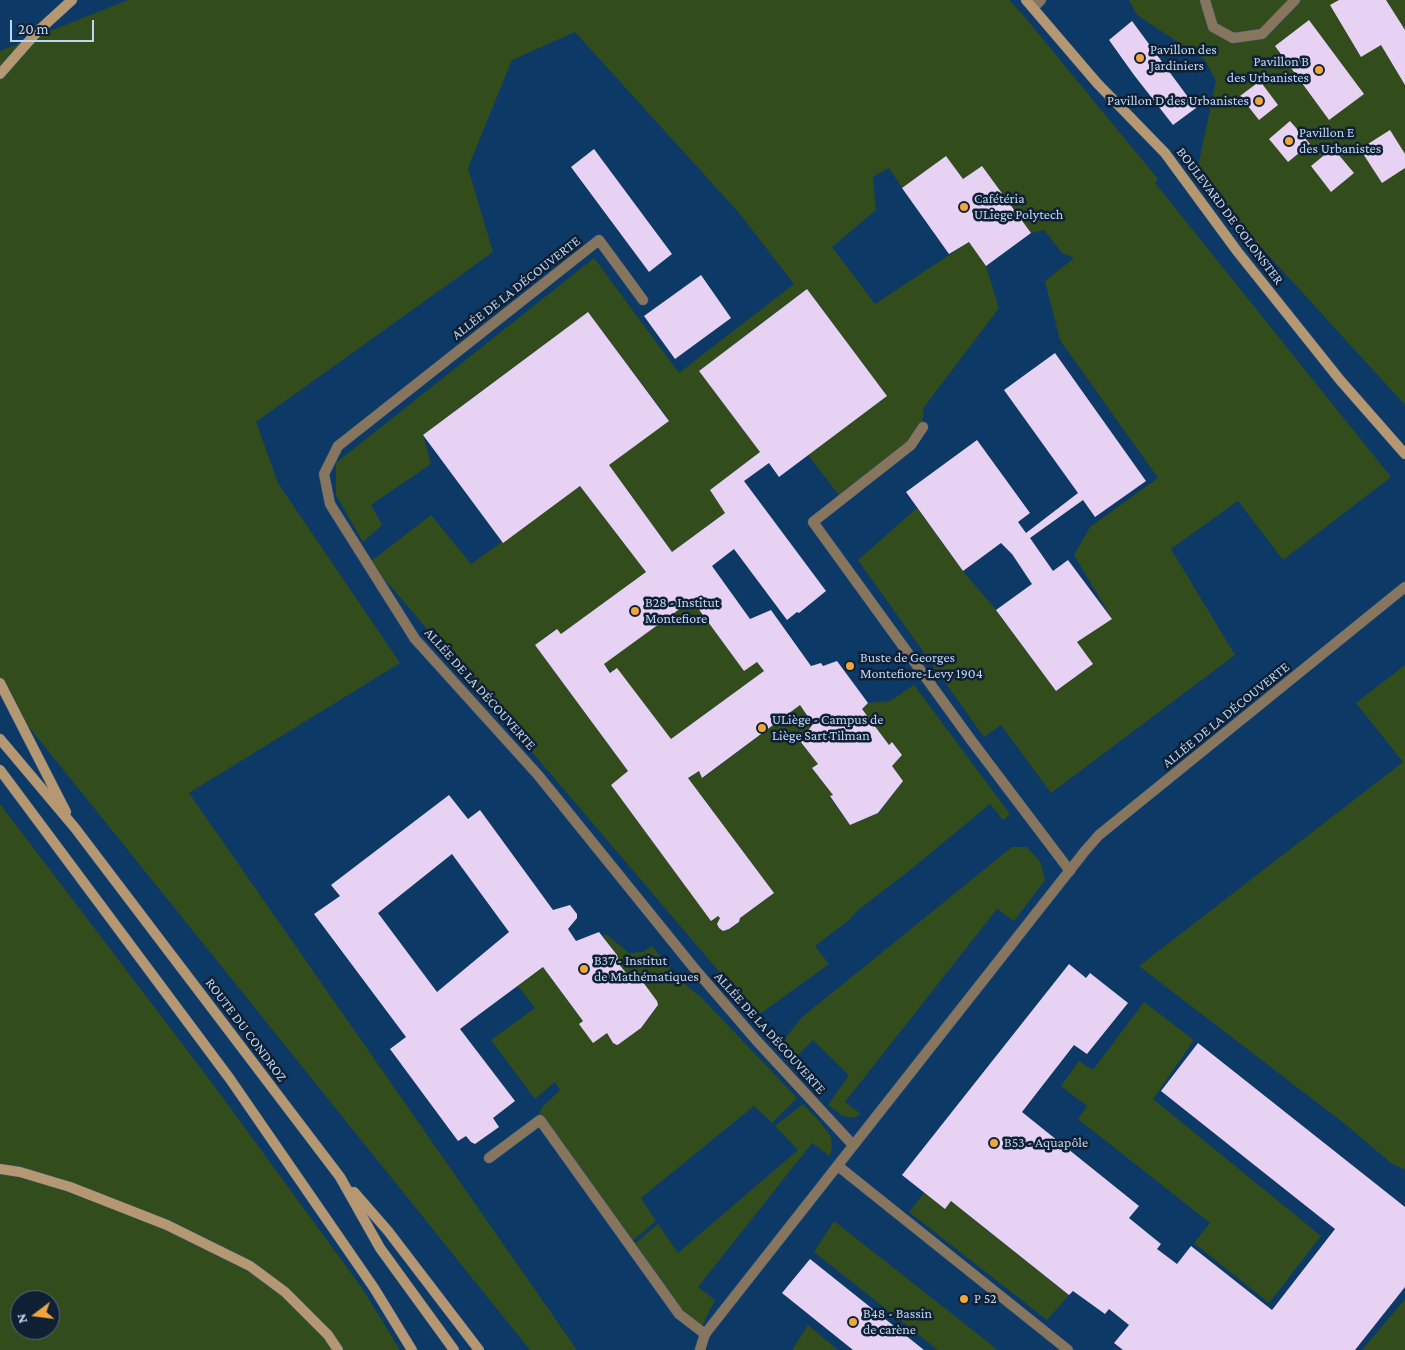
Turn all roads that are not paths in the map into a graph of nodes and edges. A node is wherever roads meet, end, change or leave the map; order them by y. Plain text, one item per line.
1 (72, 0) edge
2 (1041, 0) edge
3 (1206, 0) edge
4 (1295, 0) edge
5 (1029, 4) edge
6 (0, 74) edge
7 (643, 300) dead end
8 (923, 427) dead end
9 (1405, 454) edge
10 (1405, 588) edge
11 (0, 683) edge
12 (0, 739) edge
13 (0, 770) edge
14 (75, 828) junction
15 (1070, 870) junction
16 (853, 1145) junction
17 (489, 1158) dead end
18 (838, 1166) junction
19 (0, 1169) edge
20 (340, 1177) junction
21 (704, 1334) junction
22 (338, 1350) edge
23 (412, 1350) edge
24 (454, 1350) edge
25 (479, 1350) edge
26 (700, 1350) edge
27 (1068, 1350) edge

1 - 6 main road
2 - 5 street
3 - 4 street
5 - 9 main road, BOULEVARD DE COLONSTER
7 - 16 street, ALLÉE DE LA DÉCOUVERTE
8 - 15 street
10 - 15 street, ALLÉE DE LA DÉCOUVERTE
11 - 14 main road
12 - 14 main road, ROUTE DU CONDROZ
13 - 23 main road
14 - 20 main road, ROUTE DU CONDROZ
15 - 16 street, ALLÉE DE LA DÉCOUVERTE
16 - 18 street, ALLÉE DE LA DÉCOUVERTE
17 - 21 street
18 - 21 street, ALLÉE DE LA DÉCOUVERTE
18 - 27 street
19 - 22 main road
20 - 24 main road, ROUTE DU CONDROZ
20 - 25 main road
21 - 26 street, ALLÉE DE LA DÉCOUVERTE

